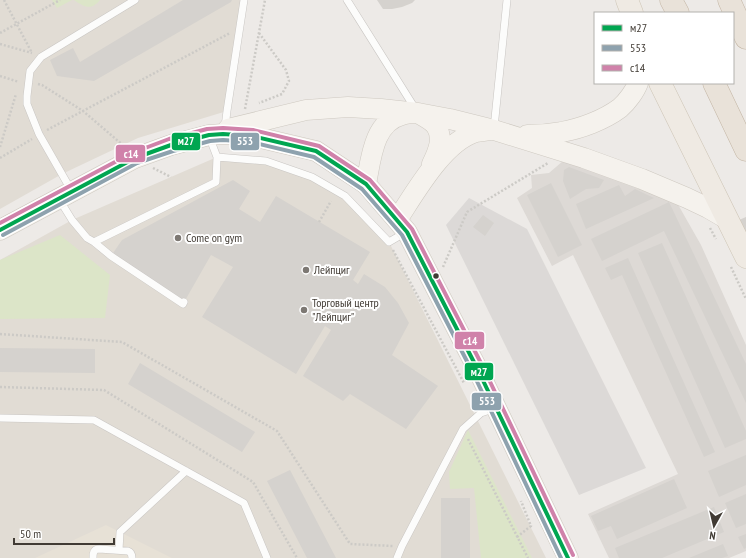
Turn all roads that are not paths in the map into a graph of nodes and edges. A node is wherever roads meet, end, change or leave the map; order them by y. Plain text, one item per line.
1 (134, 0) edge
2 (244, 0) edge
3 (347, 0) edge
4 (507, 0) edge
5 (627, 0) edge
6 (729, 0) edge
7 (632, 12) edge
8 (746, 38) edge
9 (638, 84) edge
10 (660, 84) edge
11 (714, 84) edge
12 (418, 113) junction
13 (214, 128) junction
14 (494, 130) junction
15 (746, 150) edge
16 (217, 157) junction
17 (426, 176) junction
18 (366, 184) junction
19 (65, 195) junction
20 (718, 223) junction
21 (402, 226) junction
22 (0, 230) edge
23 (94, 242) junction
24 (738, 260) edge
25 (184, 302) dead end
26 (496, 408) junction
27 (0, 418) edge
28 (186, 471) junction
29 (119, 550) junction
30 (93, 558) edge
31 (132, 558) edge
32 (267, 558) edge
33 (396, 558) edge
34 (568, 558) edge

1 - 19 lane
2 - 13 lane
3 - 12 lane
4 - 14 lane
5 - 7 main road
6 - 8 highway
9 - 14 street
10 - 20 main road
11 - 15 highway
12 - 13 street
12 - 14 street
12 - 17 street
12 - 18 street
13 - 16 lane
13 - 18 street
13 - 19 street
14 - 17 street
14 - 20 street
16 - 21 lane
16 - 23 lane
17 - 21 street
18 - 21 street
19 - 22 street
19 - 23 lane
20 - 24 main road
21 - 26 street
23 - 25 lane
26 - 33 lane
26 - 34 street
27 - 28 lane
28 - 29 lane
28 - 32 lane
29 - 30 lane
29 - 31 lane

